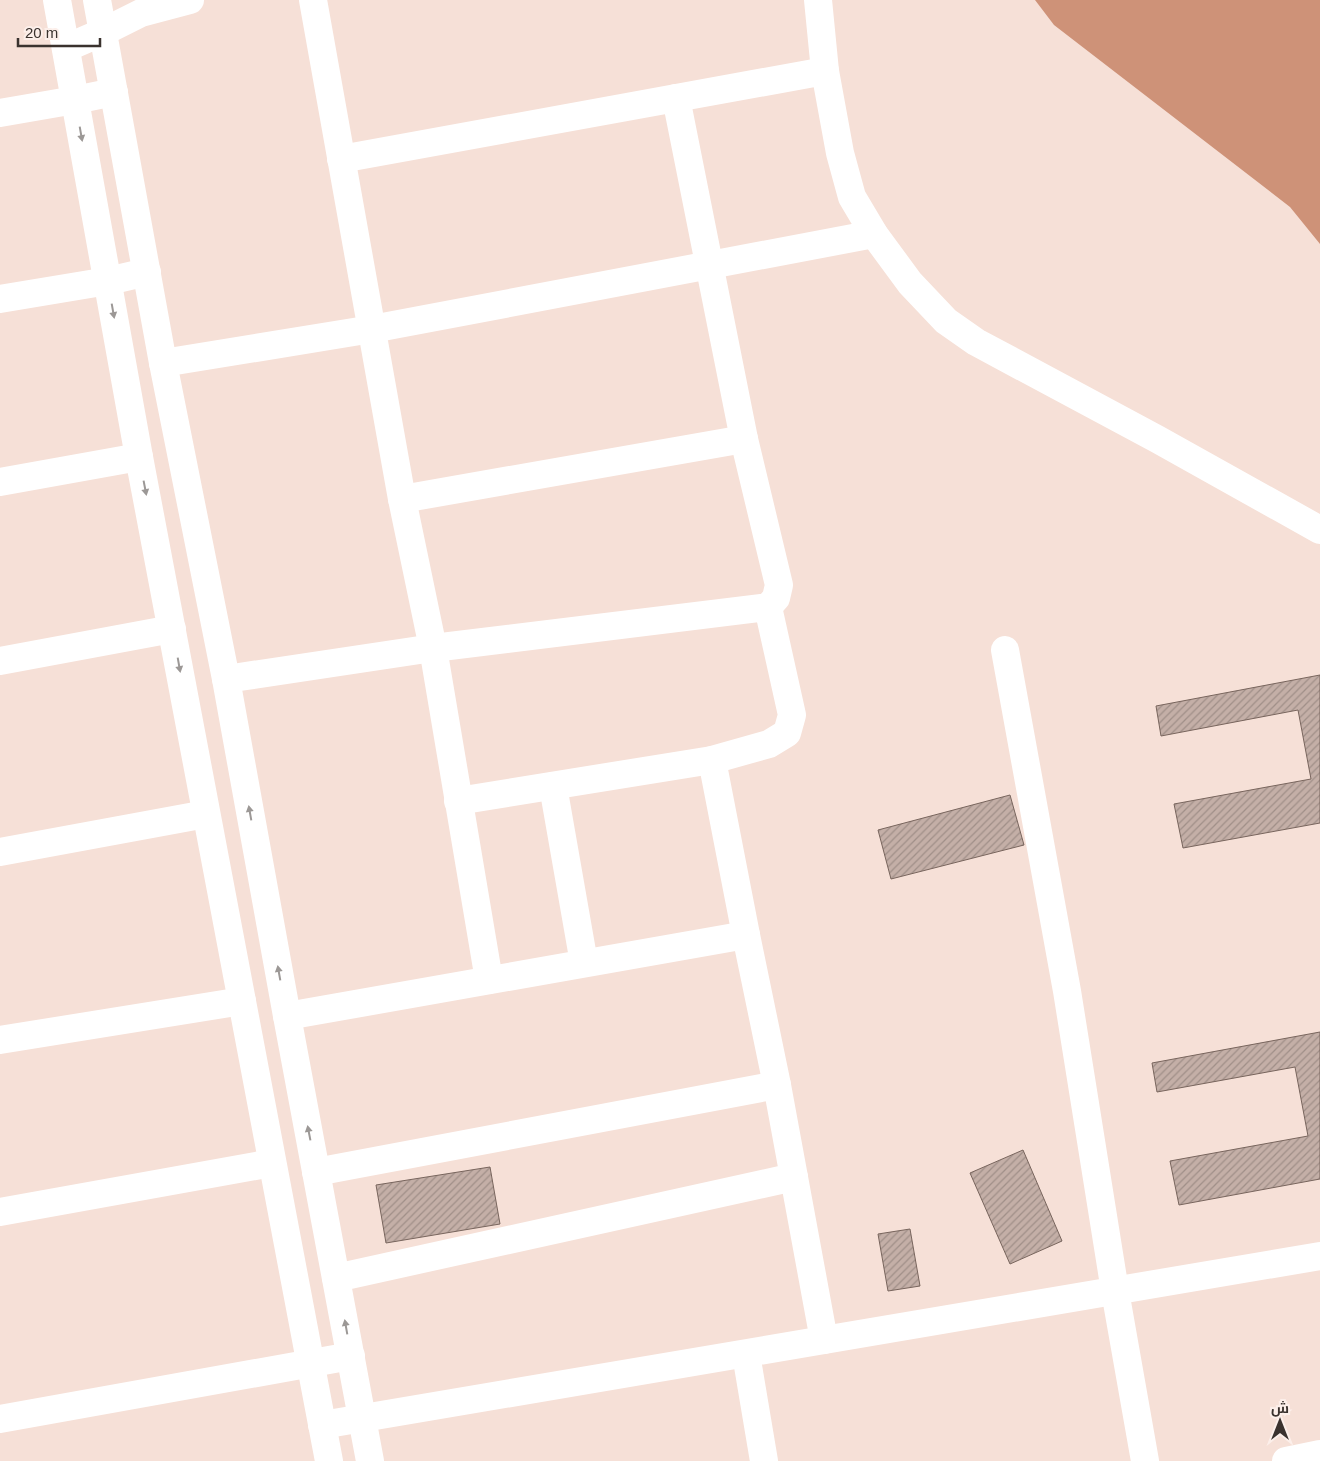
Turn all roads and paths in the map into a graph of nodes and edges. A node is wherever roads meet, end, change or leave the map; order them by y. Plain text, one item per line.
1 (57, 0) edge
2 (97, 0) edge
3 (190, 0) edge
4 (313, 0) edge
5 (818, 0) edge
6 (103, 32) junction
7 (66, 48) junction
8 (825, 72) junction
9 (114, 92) junction
10 (676, 98) junction
11 (75, 100) junction
12 (0, 113) edge
13 (341, 159) junction
14 (874, 234) junction
15 (710, 266) junction
16 (147, 272) junction
17 (108, 280) junction
18 (0, 299) edge
19 (372, 329) junction
20 (164, 363) junction
21 (744, 439) junction
22 (139, 457) junction
23 (0, 482) edge
24 (402, 499) junction
25 (1320, 530) edge
26 (768, 607) junction
27 (172, 629) junction
28 (432, 648) junction
29 (1005, 650) dead end
30 (0, 661) edge
31 (226, 679) junction
32 (712, 760) junction
33 (553, 786) junction
34 (458, 801) junction
35 (206, 814) junction
36 (0, 852) edge
37 (746, 935) junction
38 (584, 964) junction
39 (489, 980) junction
40 (242, 1001) junction
41 (287, 1016) junction
42 (0, 1040) edge
43 (777, 1085) junction
44 (272, 1163) junction
45 (316, 1172) junction
46 (794, 1177) junction
47 (0, 1212) edge
48 (1320, 1256) edge
49 (336, 1278) junction
50 (1115, 1291) junction
51 (824, 1340) junction
52 (746, 1354) junction
53 (351, 1356) junction
54 (310, 1363) junction
55 (0, 1419) edge
56 (362, 1419) junction
57 (322, 1426) junction
58 (1320, 1454) edge
59 (329, 1461) edge
60 (370, 1461) edge
61 (764, 1461) edge
62 (1145, 1461) edge
63 (1286, 1461) edge

1 - 7 main road
2 - 6 main road
3 - 6 main road
4 - 13 main road
5 - 8 main road
6 - 7 main road
6 - 9 main road
7 - 11 main road
8 - 10 main road
8 - 14 main road
9 - 11 main road
9 - 16 main road
10 - 13 main road
10 - 15 main road
11 - 12 main road
11 -> 17 main road
13 - 19 main road
14 - 15 main road
14 - 25 main road
15 - 19 main road
15 - 21 main road
16 - 17 main road
16 - 20 main road
17 - 18 main road
17 -> 22 main road
19 - 20 main road
19 - 24 main road
20 - 31 main road
21 - 24 main road
21 - 26 main road
22 - 23 main road
22 -> 27 main road
24 - 28 main road
26 - 28 main road
26 - 32 main road
27 - 30 main road
27 -> 35 main road
28 - 31 main road
28 - 34 main road
29 - 50 main road
41 -> 31 main road
32 - 33 main road
32 - 37 main road
33 - 34 main road
33 - 38 main road
34 - 39 main road
35 - 36 main road
35 - 40 main road
37 - 38 main road
37 - 43 main road
38 - 39 main road
39 - 41 main road
40 - 42 main road
40 - 44 main road
45 -> 41 main road
43 - 45 main road
43 - 46 main road
44 - 47 main road
44 - 54 main road
45 - 49 main road
46 - 49 main road
46 - 51 main road
48 - 50 main road
53 -> 49 main road
50 - 51 main road
50 - 62 main road
51 - 52 main road
52 - 56 main road
52 - 61 main road
53 - 54 main road
53 - 56 main road
54 - 55 main road
54 - 57 main road
56 - 57 main road
56 - 60 main road
57 - 59 main road
58 - 63 main road

